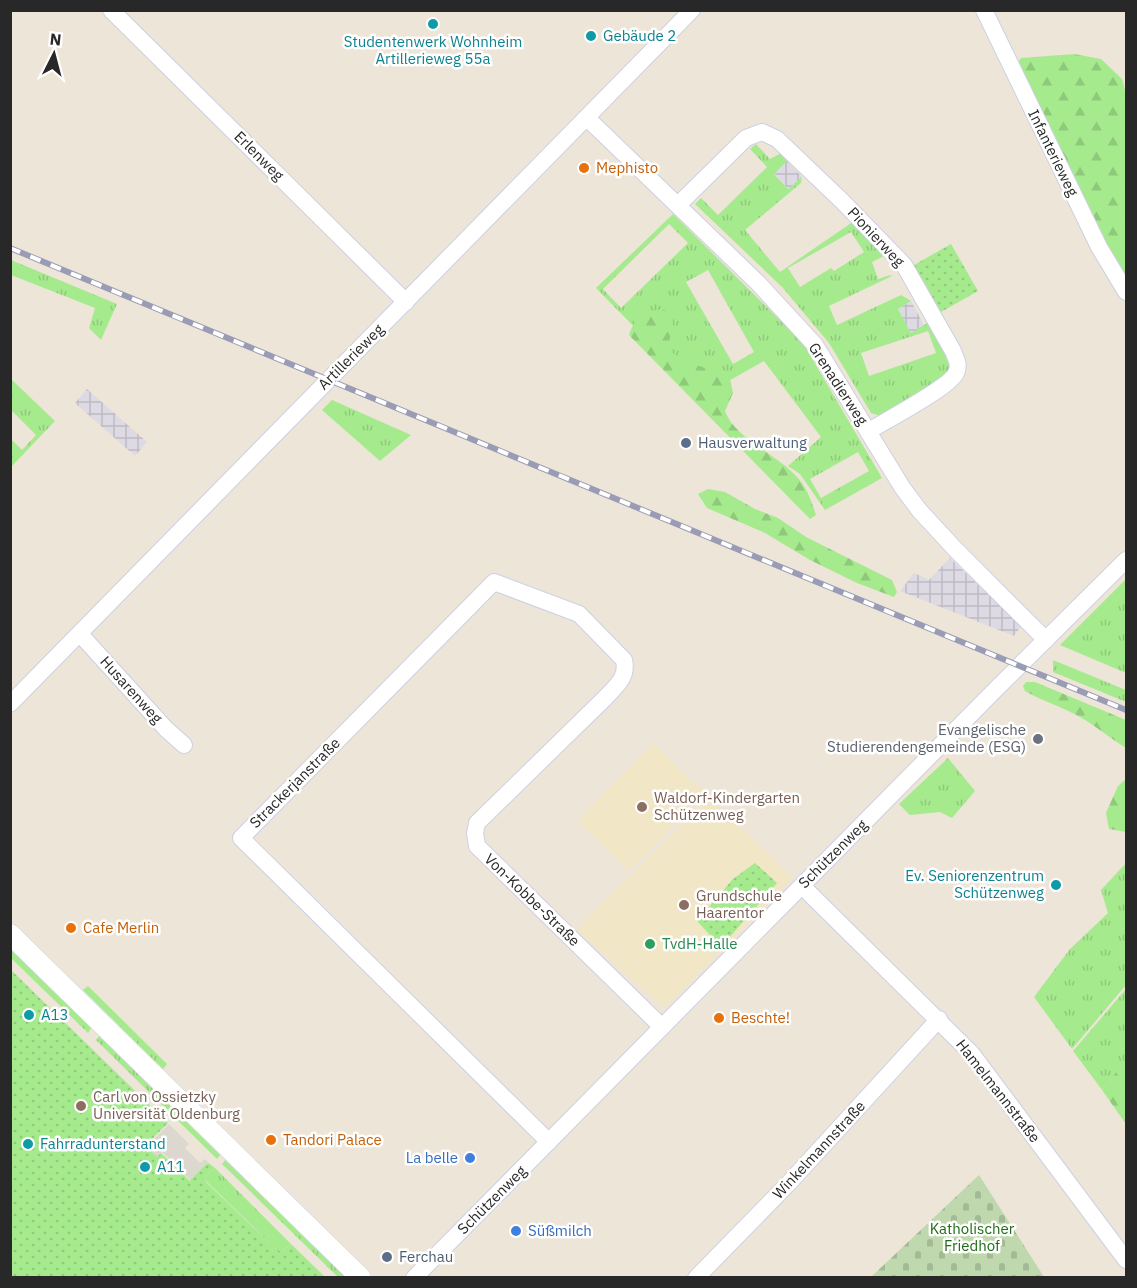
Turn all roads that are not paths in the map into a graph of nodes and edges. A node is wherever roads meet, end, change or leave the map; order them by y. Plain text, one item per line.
1 (111, 10) edge
2 (692, 10) edge
3 (984, 10) edge
4 (587, 118) junction
5 (678, 205) junction
6 (1126, 292) edge
7 (406, 302) junction
8 (869, 431) junction
9 (1126, 560) edge
10 (80, 634) junction
11 (1046, 639) junction
12 (624, 660) joint
13 (10, 704) edge
14 (184, 745) dead end
15 (802, 886) junction
16 (10, 934) edge
17 (939, 1019) junction
18 (662, 1028) junction
19 (549, 1142) junction
20 (1126, 1260) edge
21 (361, 1278) edge
22 (414, 1278) edge
23 (696, 1278) edge

1 - 7 street, Erlenweg
2 - 4 street, Artillerieweg
3 - 6 street, Infanterieweg
4 - 5 street, Grenadierweg
4 - 7 street, Artillerieweg
5 - 8 street, Grenadierweg
5 - 8 street, Pionierweg
7 - 10 street, Artillerieweg
8 - 11 street, Grenadierweg
9 - 11 street, Schützenweg
10 - 13 street, Artillerieweg
10 - 14 street, Husarenweg
11 - 15 street, Schützenweg
12 - 18 street, Von-Kobbe-Straße
12 - 19 street, Strackerjanstraße
15 - 17 street, Hamelmannstraße
15 - 18 street, Schützenweg
16 - 21 street
17 - 20 street, Hamelmannstraße
17 - 23 street, Winkelmannstraße
18 - 19 street, Schützenweg
19 - 22 street, Schützenweg

